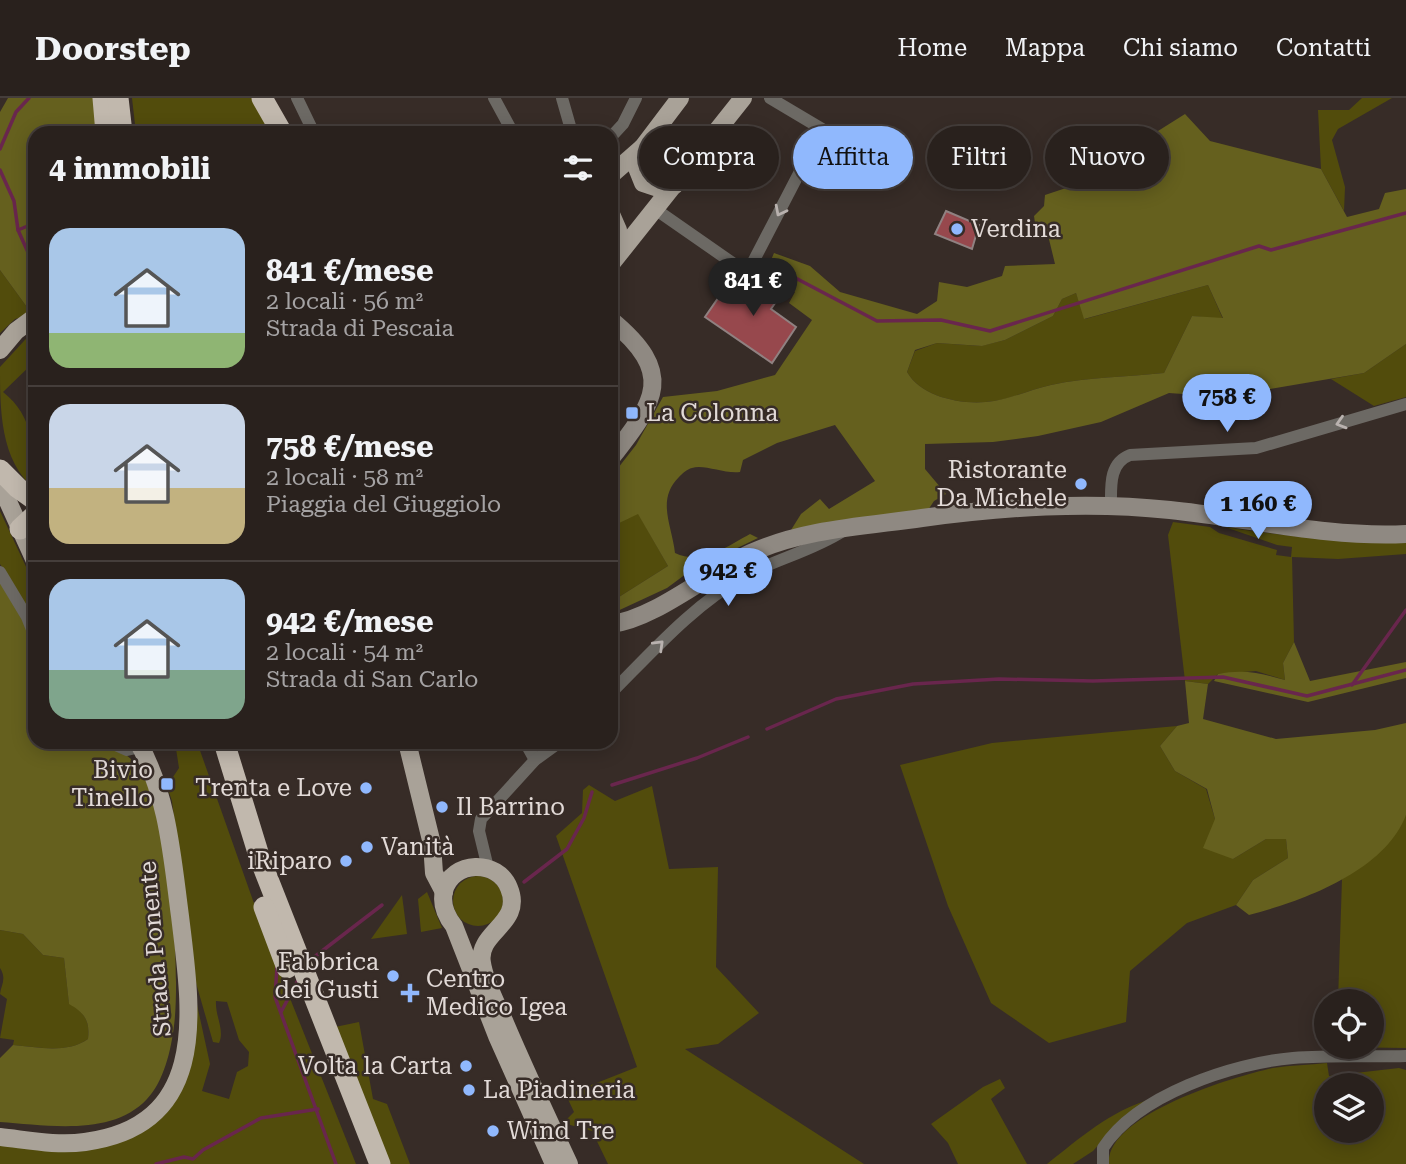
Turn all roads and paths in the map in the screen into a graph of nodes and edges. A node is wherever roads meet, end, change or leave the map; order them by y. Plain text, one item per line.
1 (103, 98) edge
2 (118, 98) edge
3 (124, 98) edge
4 (262, 98) edge
5 (297, 98) edge
6 (494, 98) edge
7 (562, 98) edge
8 (636, 98) edge
9 (743, 98) edge
10 (770, 98) edge
11 (677, 100) edge
12 (105, 126) edge
13 (122, 126) edge
14 (123, 126) edge
15 (278, 126) edge
16 (311, 126) edge
17 (509, 126) edge
18 (570, 126) edge
19 (657, 126) edge
20 (721, 126) edge
21 (618, 129) edge
22 (639, 140) edge
23 (639, 150) edge
24 (618, 157) edge
25 (618, 169) edge
26 (672, 189) edge
27 (655, 209) junction
28 (618, 254) edge
29 (28, 322) edge
30 (618, 326) edge
31 (618, 337) edge
32 (639, 347) junction
33 (0, 350) edge
34 (1406, 404) edge
35 (618, 449) edge
36 (0, 470) edge
37 (0, 484) edge
38 (28, 494) edge
39 (1111, 505) junction
40 (28, 520) edge
41 (847, 529) junction
42 (1406, 534) edge
43 (0, 572) edge
44 (28, 620) edge
45 (618, 623) edge
46 (618, 686) edge
47 (141, 749) edge
48 (211, 749) edge
49 (226, 749) edge
50 (410, 749) edge
51 (529, 749) edge
52 (550, 749) edge
53 (535, 760) junction
54 (432, 844) junction
55 (488, 868) junction
56 (463, 869) junction
57 (444, 892) junction
58 (454, 926) junction
59 (497, 929) junction
60 (1406, 1056) edge
61 (0, 1137) edge
62 (365, 1164) edge
63 (380, 1164) edge
64 (554, 1164) edge
65 (569, 1164) edge
66 (1103, 1164) edge

1 - 12 highway
2 - 13 highway
3 - 14 highway
4 - 15 highway
5 - 16 street
6 - 17 street
7 - 18 street
8 - 21 street
9 - 20 main road
10 -> 27 street
11 - 19 main road
22 - 24 main road
23 - 25 main road
26 - 27 main road
27 - 28 main road
29 - 33 main road
30 - 32 street
31 - 32 street
32 - 35 street
34 -> 39 street
36 - 38 highway
37 - 40 main road
39 - 41 street
39 - 42 street
41 - 45 street
46 -> 41 street
43 - 44 street
47 - 61 main road, Strada Ponente
48 - 62 highway
49 - 63 highway
50 - 54 main road
51 - 53 street
52 - 53 street
53 - 55 street
54 - 56 main road
54 - 57 main road
55 - 56 main road
55 - 59 main road
56 - 57 main road
57 - 58 main road
58 - 59 main road
58 - 64 main road
59 - 65 main road
60 - 66 street

